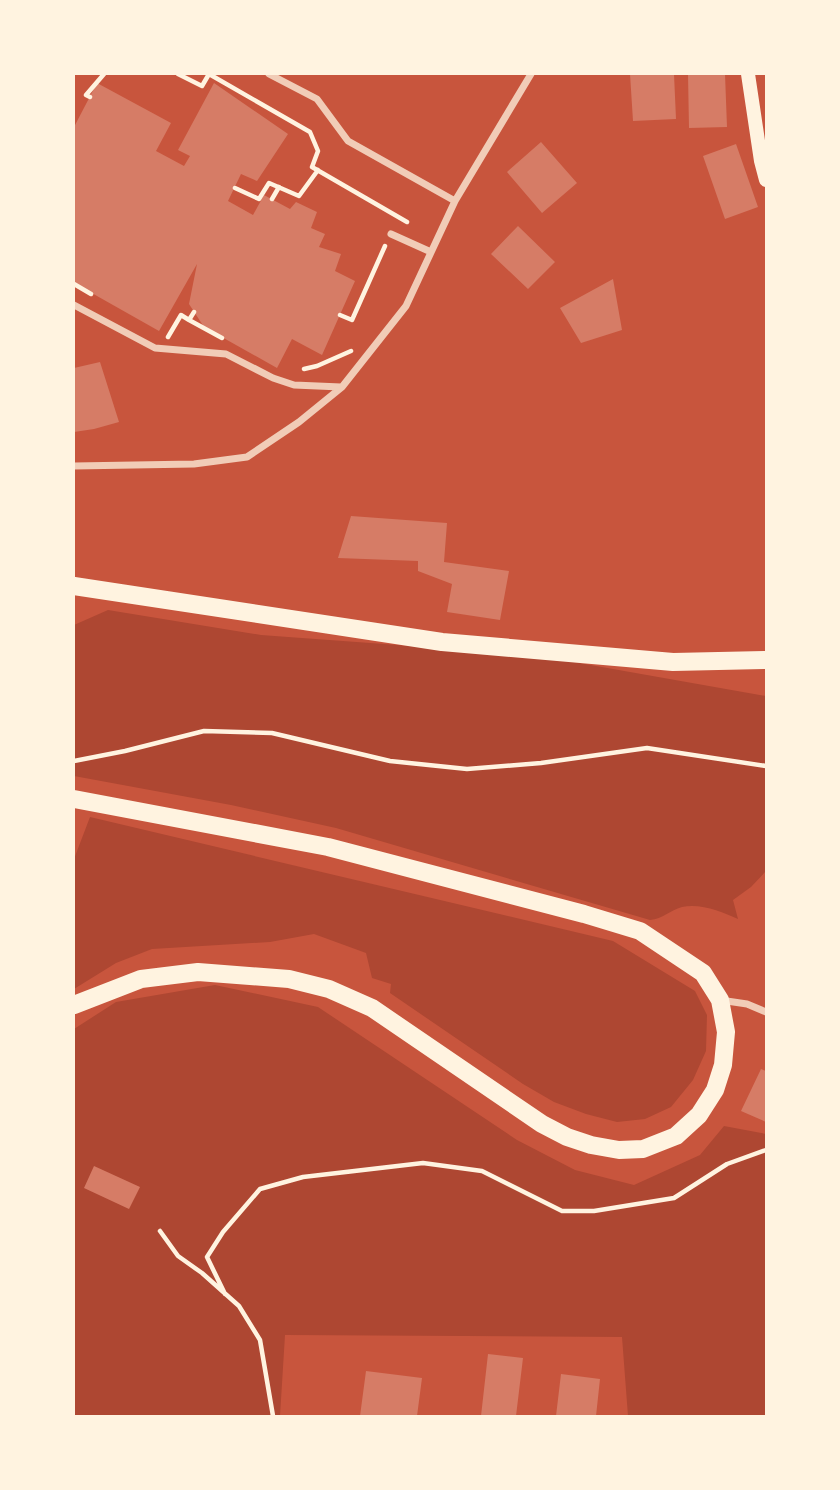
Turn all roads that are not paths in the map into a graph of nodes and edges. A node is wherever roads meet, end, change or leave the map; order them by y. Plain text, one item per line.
1 (269, 74) edge
2 (531, 74) edge
3 (748, 74) edge
4 (766, 180) edge
5 (455, 201) junction
6 (391, 234) road end
7 (431, 252) junction
8 (74, 305) edge
9 (342, 387) junction
10 (74, 466) edge
11 (74, 586) edge
12 (766, 660) edge
13 (74, 799) edge
14 (720, 1000) junction
15 (74, 1005) edge
16 (766, 1012) edge

1 - 5 street
2 - 5 street
3 - 4 main road
5 - 7 street
6 - 7 street
7 - 9 street
8 - 9 street
9 - 10 street
11 - 12 main road
13 - 14 main road
14 - 15 main road
14 - 16 street

